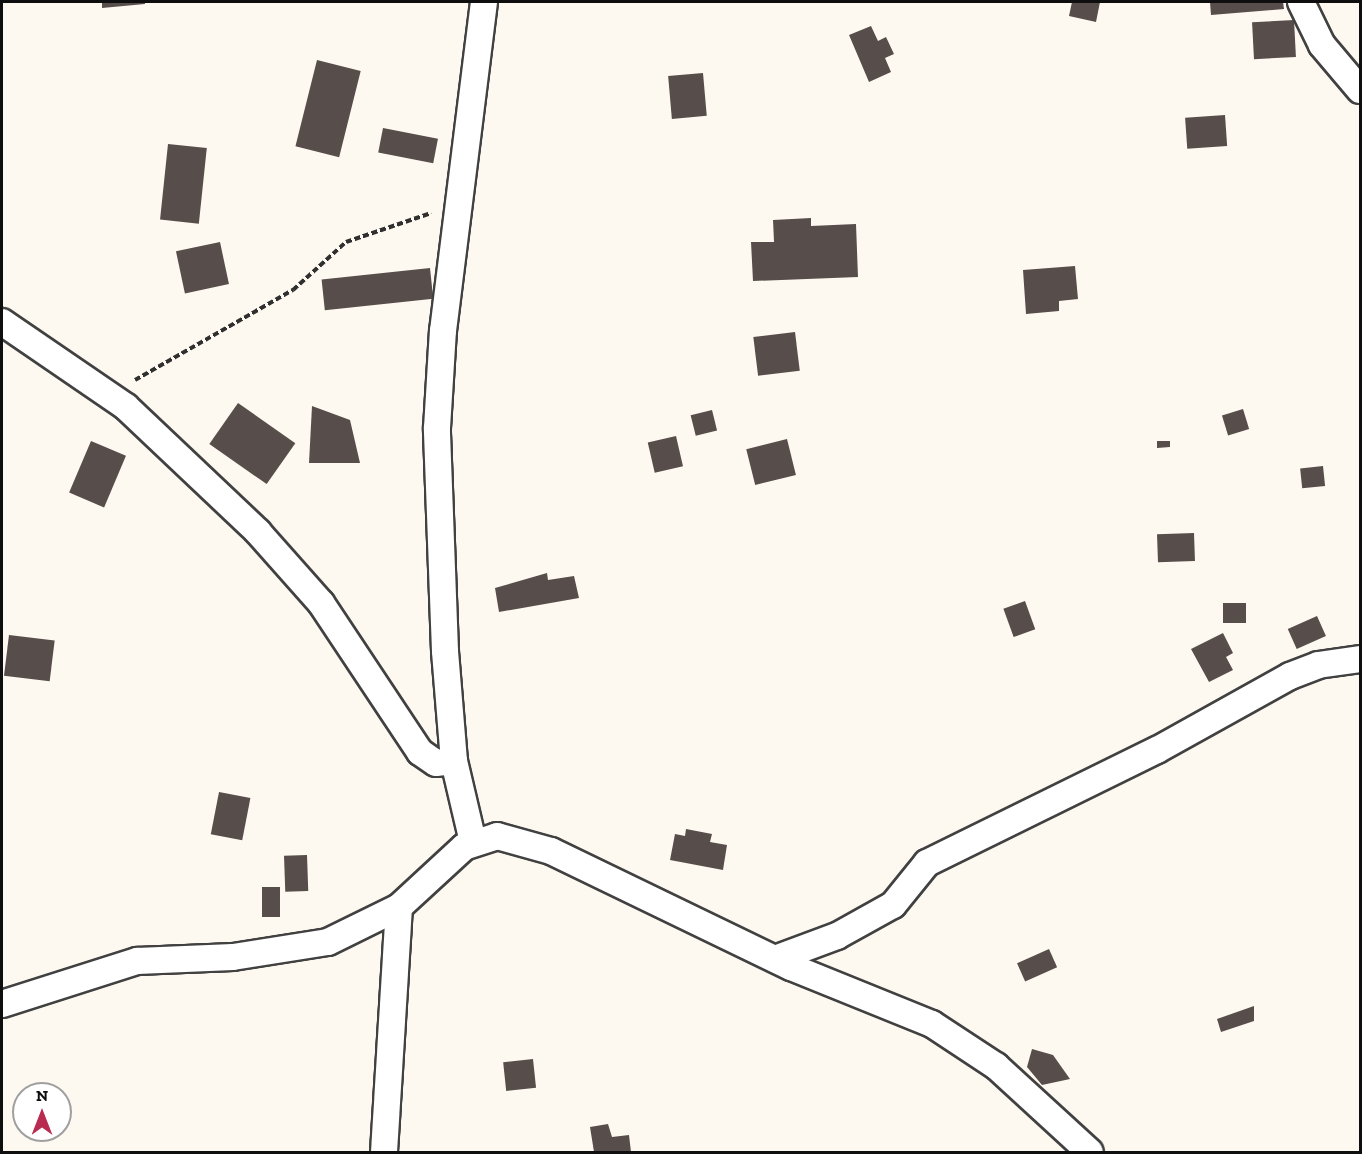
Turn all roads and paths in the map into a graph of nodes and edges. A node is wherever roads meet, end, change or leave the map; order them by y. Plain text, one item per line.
1 (484, 2) edge
2 (1302, 2) edge
3 (1360, 90) edge
4 (458, 203) junction
5 (2, 322) edge
6 (108, 394) junction
7 (1360, 659) edge
8 (454, 761) junction
9 (473, 842) junction
10 (399, 907) junction
11 (775, 959) junction
12 (2, 1004) edge
13 (384, 1152) edge
14 (1090, 1152) edge

1 - 4 street
2 - 3 street
4 - 6 path
4 - 8 street
5 - 6 street
6 - 8 street
7 - 11 street
8 - 9 street
9 - 10 street
9 - 11 street
10 - 12 street
10 - 13 street
11 - 14 street

